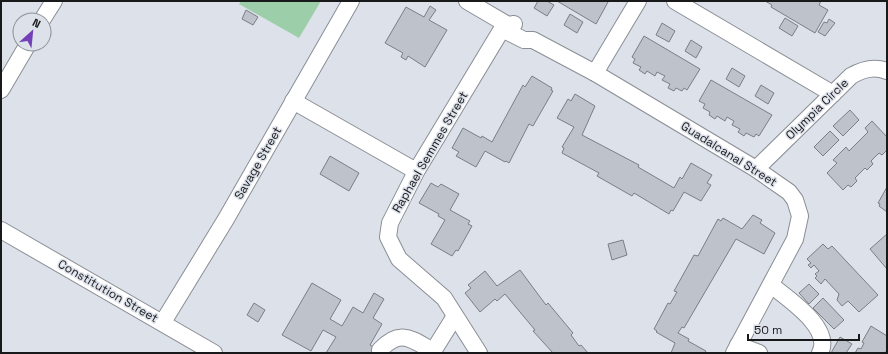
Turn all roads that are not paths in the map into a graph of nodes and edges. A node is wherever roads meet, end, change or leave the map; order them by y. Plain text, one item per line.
1 (54, 1) edge
2 (351, 1) edge
3 (467, 1) edge
4 (638, 1) edge
5 (675, 1) edge
6 (47, 12) edge
7 (506, 24) junction
8 (23, 52) edge
9 (887, 71) edge
10 (595, 73) junction
11 (1, 90) edge
12 (833, 94) junction
13 (294, 101) junction
14 (756, 169) junction
15 (416, 171) junction
16 (1, 230) edge
17 (771, 285) junction
18 (455, 316) junction
19 (163, 322) junction
20 (736, 349) edge
21 (380, 350) dead end
22 (433, 352) edge
23 (214, 353) edge
24 (479, 353) edge
25 (759, 353) edge
26 (820, 353) edge

1 - 6 street
2 - 13 street, Savage Street
3 - 7 street, Guadalcanal Street
4 - 10 street
5 - 12 street
7 - 10 street, Guadalcanal Street
7 - 15 street, Raphael Semmes Street
8 - 11 street
9 - 12 street, Olympia Circle
10 - 14 street, Guadalcanal Street
12 - 14 street, Olympia Circle
13 - 15 street
13 - 19 street, Savage Street
14 - 17 street, Guadalcanal Street
15 - 18 street, Raphael Semmes Street
16 - 19 street, Constitution Street
17 - 20 street, Guadalcanal Street
17 - 26 street
18 - 22 street
18 - 24 street, Raphael Semmes Street
19 - 23 street, Constitution Street
20 - 25 street
21 - 22 street

